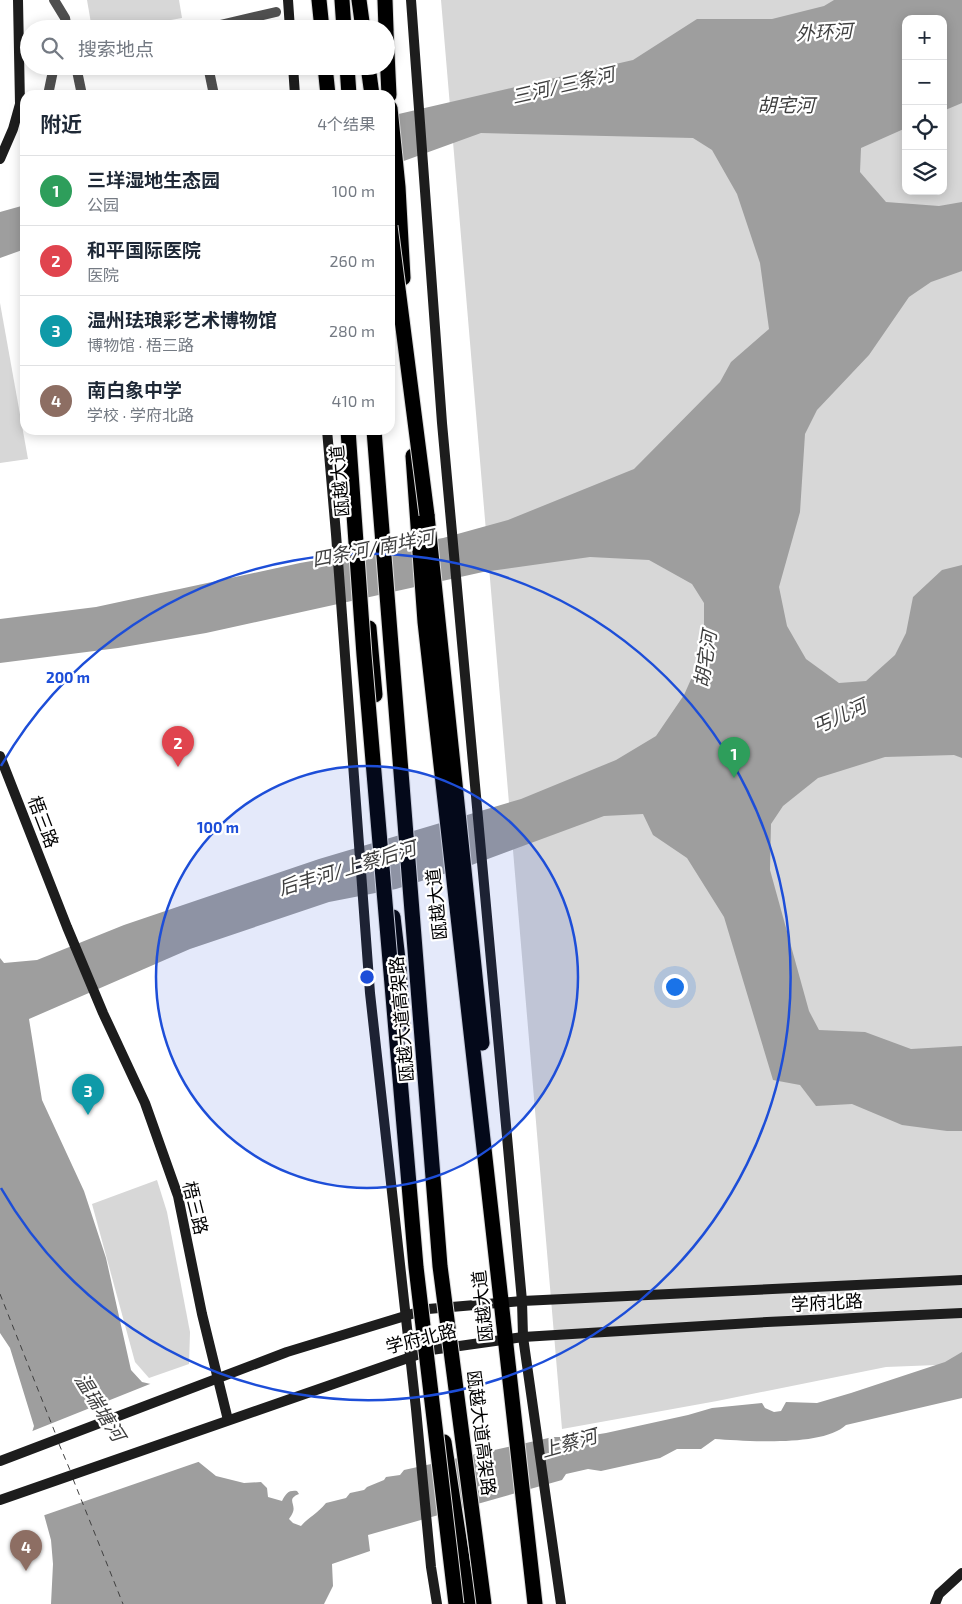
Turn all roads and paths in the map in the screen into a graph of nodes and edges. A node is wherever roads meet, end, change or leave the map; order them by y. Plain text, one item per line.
1 (18, 0) edge
2 (54, 0) edge
3 (288, 0) edge
4 (314, 0) edge
5 (319, 0) edge
6 (342, 0) edge
7 (359, 0) edge
8 (385, 0) edge
9 (411, 0) edge
10 (276, 12) dead end
11 (65, 18) edge
12 (242, 20) edge
13 (289, 20) edge
14 (315, 20) edge
15 (321, 20) edge
16 (343, 20) edge
17 (361, 20) edge
18 (386, 20) edge
19 (52, 75) edge
20 (78, 75) edge
21 (210, 75) edge
22 (294, 75) edge
23 (320, 75) edge
24 (326, 75) edge
25 (348, 75) edge
26 (369, 75) edge
27 (388, 75) edge
28 (49, 90) edge
29 (81, 90) edge
30 (213, 90) edge
31 (295, 90) edge
32 (321, 90) edge
33 (327, 90) edge
34 (349, 90) edge
35 (371, 90) edge
36 (389, 90) edge
37 (395, 157) edge
38 (0, 159) edge
39 (395, 265) edge
40 (327, 435) edge
41 (348, 435) edge
42 (354, 435) edge
43 (374, 435) edge
44 (432, 621) junction
45 (0, 756) edge
46 (460, 888) junction
47 (962, 1280) edge
48 (522, 1301) junction
49 (501, 1302) junction
50 (428, 1309) junction
51 (962, 1313) edge
52 (406, 1316) junction
53 (523, 1337) junction
54 (505, 1340) junction
55 (432, 1350) junction
56 (410, 1356) junction
57 (218, 1378) junction
58 (228, 1420) junction
59 (0, 1461) edge
60 (0, 1500) edge
61 (962, 1573) edge
62 (437, 1604) edge
63 (456, 1604) edge
64 (469, 1604) edge
65 (484, 1604) edge
66 (534, 1604) edge
67 (561, 1604) edge
68 (935, 1604) edge

1 - 38 street
2 - 11 street
3 - 13 street
4 - 14 highway
5 - 15 highway
6 - 16 highway
7 - 17 highway
8 - 18 highway
9 - 48 street
10 - 12 street
19 - 28 street
20 - 29 street
21 - 30 street
22 - 31 street
23 - 32 highway
24 - 33 highway
25 - 34 highway
26 - 35 highway
27 - 36 highway
37 - 44 highway, 瓯越大道
39 - 44 highway, bridge
40 - 52 street
41 - 63 highway, 瓯越大道高架路, bridge
42 - 50 highway, 瓯越大道
43 - 65 highway, 瓯越大道高架路, bridge
44 - 46 highway, 瓯越大道
44 - 46 highway
45 - 57 street, 梧三路
46 - 49 highway, 瓯越大道
47 - 48 street, 学府北路
48 - 49 street, 学府北路
48 - 53 street
49 - 50 street, 学府北路
49 - 54 highway, 瓯越大道
50 - 52 street, 学府北路
50 - 55 highway, 瓯越大道
51 - 53 street, 学府北路
52 - 56 street
52 - 57 street, 学府北路
53 - 54 street, 学府北路
53 - 67 street
54 - 55 street, 学府北路
54 - 66 highway, 瓯越大道
55 - 56 street, 学府北路
55 - 64 highway, 瓯越大道
56 - 58 street, 学府北路
56 - 62 street
57 - 58 street, 梧三路
57 - 59 street, 学府北路
58 - 60 street, 学府北路
61 - 68 street

